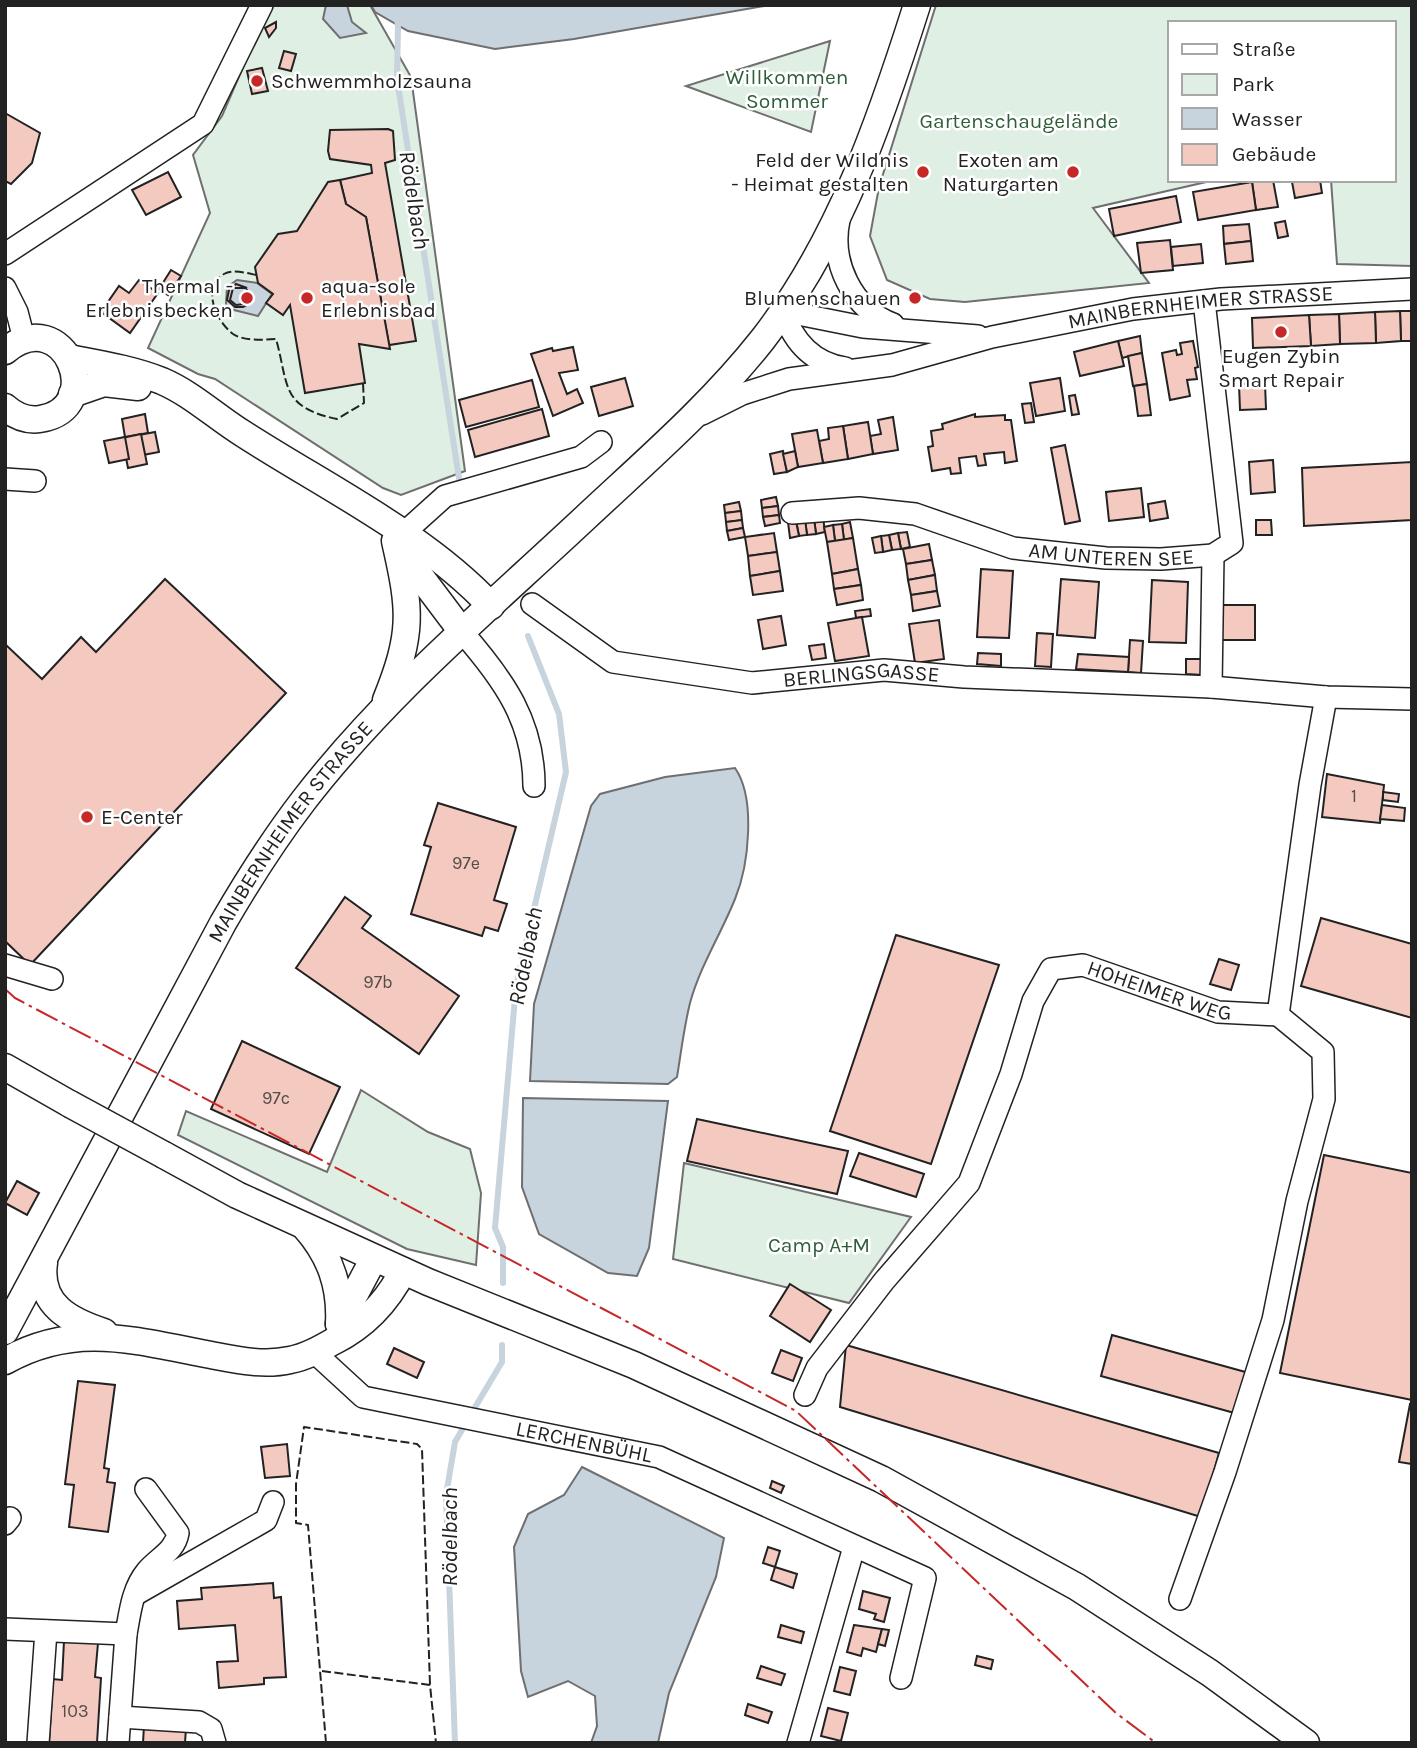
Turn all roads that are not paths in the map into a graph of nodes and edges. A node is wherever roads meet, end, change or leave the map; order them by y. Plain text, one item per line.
1 (262, 5) edge
2 (917, 5) edge
3 (841, 211) junction
4 (5, 254) edge
5 (5, 288) edge
6 (1412, 289) edge
7 (1205, 301) junction
8 (783, 311) junction
9 (903, 328) junction
10 (992, 337) junction
11 (15, 345) edge
12 (69, 358) junction
13 (854, 369) junction
14 (72, 394) junction
15 (5, 407) edge
16 (689, 421) junction
17 (240, 432) junction
18 (601, 442) dead end
19 (5, 479) edge
20 (35, 481) dead end
21 (792, 513) dead end
22 (392, 532) junction
23 (1213, 555) junction
24 (533, 604) dead end
25 (491, 606) junction
26 (463, 633) junction
27 (1211, 687) junction
28 (1326, 697) junction
29 (1412, 699) edge
30 (382, 712) junction
31 (534, 786) dead end
32 (5, 965) edge
33 (52, 979) dead end
34 (1278, 1015) junction
35 (5, 1067) edge
36 (304, 1226) junction
37 (374, 1258) junction
38 (44, 1263) junction
39 (403, 1271) junction
40 (339, 1324) junction
41 (5, 1331) edge
42 (124, 1339) junction
43 (319, 1350) junction
44 (5, 1361) edge
45 (805, 1395) dead end
46 (146, 1489) dead end
47 (274, 1502) dead end
48 (853, 1547) junction
49 (132, 1600) junction
50 (1180, 1600) dead end
51 (5, 1629) edge
52 (46, 1631) junction
53 (126, 1634) junction
54 (901, 1678) dead end
55 (120, 1717) junction
56 (38, 1743) edge
57 (118, 1743) edge
58 (215, 1743) edge
59 (798, 1743) edge
60 (1306, 1743) edge

1 - 4 street
2 - 3 main road, MAINBERNHEIMER STRASSE
3 - 8 main road, MAINBERNHEIMER STRASSE
3 - 9 street, MAINBERNHEIMER STRASSE
5 - 11 street
6 - 7 street, MAINBERNHEIMER STRASSE
7 - 10 street, MAINBERNHEIMER STRASSE
7 - 23 street, AM UNTEREN SEE
8 - 9 street, MAINBERNHEIMER STRASSE
8 - 13 street, MAINBERNHEIMER STRASSE
8 - 16 main road, MAINBERNHEIMER STRASSE
9 - 10 street, MAINBERNHEIMER STRASSE
10 - 13 street, MAINBERNHEIMER STRASSE
11 - 12 main road
12 - 14 main road
12 - 17 main road
13 - 16 street, MAINBERNHEIMER STRASSE
14 - 15 main road
14 - 17 main road
16 - 25 main road, MAINBERNHEIMER STRASSE
17 - 22 main road
18 - 22 street
19 - 20 street
21 - 23 street, AM UNTEREN SEE
22 - 25 main road
22 - 26 main road
22 - 30 main road
23 - 27 street
24 - 27 street, BERLINGSGASSE
25 - 26 main road, MAINBERNHEIMER STRASSE
26 - 30 main road, MAINBERNHEIMER STRASSE
26 - 31 street
27 - 28 street, BERLINGSGASSE
28 - 29 street, BERLINGSGASSE
28 - 34 street
30 - 38 main road, MAINBERNHEIMER STRASSE
32 - 33 street
34 - 45 street, HOHEIMER WEG
34 - 50 street
35 - 36 main road, bridge
36 - 37 main road
36 - 40 main road
37 - 39 main road
37 - 40 main road
38 - 41 main road, MAINBERNHEIMER STRASSE
38 - 42 main road
39 - 43 main road
39 - 60 main road
40 - 43 main road
42 - 43 main road
42 - 44 main road
43 - 48 street, LERCHENBÜHL
46 - 49 street
47 - 49 street
48 - 54 street, LERCHENBÜHL
48 - 59 street
49 - 53 street
51 - 52 street
52 - 53 street
52 - 56 street
53 - 55 street
55 - 57 street
55 - 58 street

